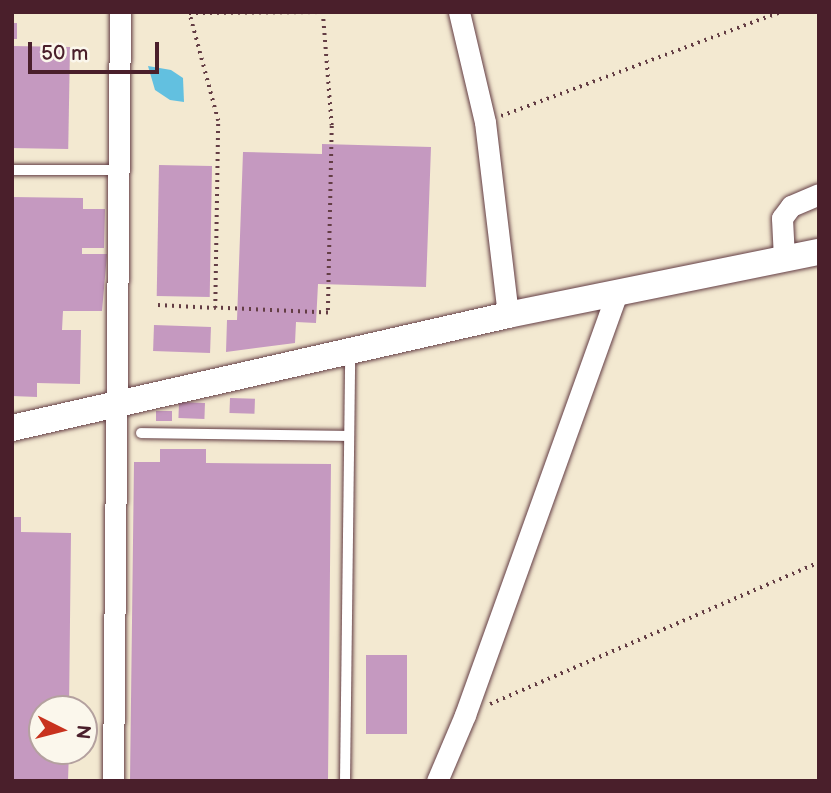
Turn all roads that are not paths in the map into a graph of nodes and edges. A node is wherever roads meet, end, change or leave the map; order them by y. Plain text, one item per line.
1 (120, 12) edge
2 (459, 12) edge
3 (12, 170) edge
4 (118, 170) junction
5 (819, 194) edge
6 (819, 252) edge
7 (784, 258) junction
8 (617, 292) junction
9 (508, 315) junction
10 (350, 351) junction
11 (116, 404) junction
12 (12, 428) edge
13 (142, 433) dead end
14 (347, 436) junction
15 (113, 781) edge
16 (345, 781) edge
17 (437, 781) edge

1 - 4 street
2 - 9 street
3 - 4 lane
4 - 11 street
5 - 7 street
6 - 7 street
7 - 8 street
8 - 9 street
8 - 17 street
9 - 10 street
10 - 11 street
10 - 14 lane
11 - 12 street
11 - 15 street
13 - 14 lane
14 - 16 lane

